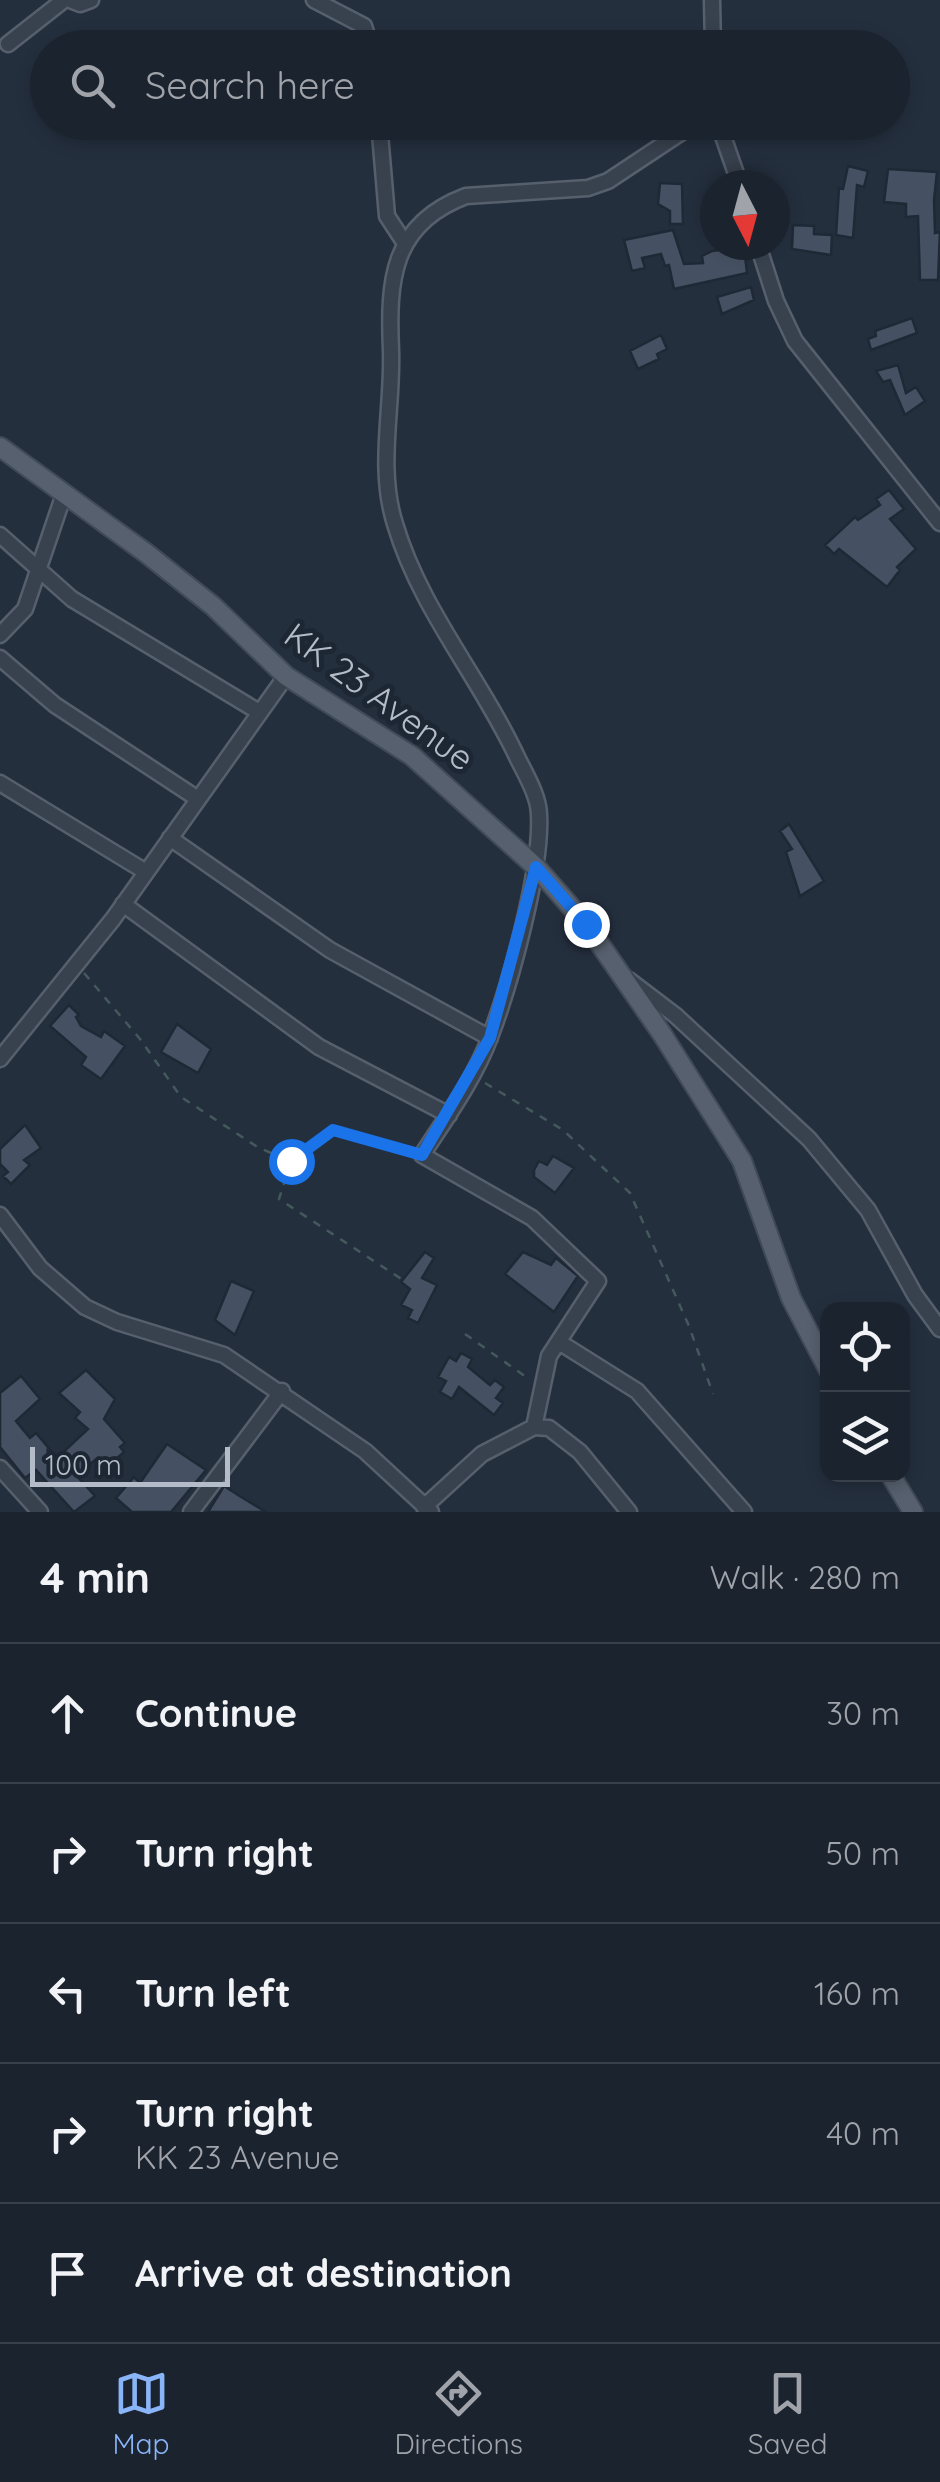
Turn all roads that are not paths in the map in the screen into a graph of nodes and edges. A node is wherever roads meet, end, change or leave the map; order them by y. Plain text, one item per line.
1 (67, 0) edge
2 (91, 0) edge
3 (314, 0) edge
4 (712, 0) edge
5 (365, 30) edge
6 (712, 30) edge
7 (8, 44) dead end
8 (381, 140) edge
9 (670, 140) edge
10 (724, 140) edge
11 (735, 170) edge
12 (404, 242) junction
13 (763, 260) edge
14 (0, 447) edge
15 (64, 494) junction
16 (940, 523) edge
17 (0, 536) edge
18 (35, 570) junction
19 (0, 635) edge
20 (0, 658) edge
21 (286, 676) junction
22 (259, 712) junction
23 (0, 783) edge
24 (198, 799) junction
25 (170, 838) junction
26 (536, 867) junction
27 (146, 872) junction
28 (123, 904) junction
29 (620, 974) junction
30 (490, 1038) junction
31 (0, 1059) edge
32 (449, 1115) junction
33 (0, 1214) edge
34 (940, 1329) edge
35 (559, 1342) junction
36 (820, 1354) edge
37 (282, 1390) junction
38 (534, 1427) junction
39 (0, 1468) edge
40 (895, 1482) edge
41 (428, 1509) edge
42 (40, 1512) edge
43 (191, 1512) edge
44 (629, 1512) edge
45 (744, 1512) edge
46 (913, 1512) edge

1 - 2 street
1 - 7 street
3 - 5 street
4 - 6 street
8 - 12 street
9 - 12 street
10 - 11 street
12 - 26 street
13 - 16 street
14 - 15 main road, KK 23 Avenue
15 - 18 street
15 - 21 main road, KK 23 Avenue
17 - 18 street
18 - 19 street
18 - 22 street
20 - 24 street
21 - 22 street
21 - 26 main road, KK 23 Avenue
22 - 24 street
23 - 27 street
24 - 25 street
25 - 27 street
25 - 30 street
26 - 29 main road, KK 23 Avenue
26 - 30 street
27 - 28 street
28 - 31 street
28 - 32 street
29 - 34 street
29 - 36 main road, KK 23 Avenue
30 - 32 street
32 - 35 street
33 - 37 street
35 - 38 street
35 - 45 street
37 - 41 street
37 - 43 street
38 - 41 street
38 - 44 street
39 - 42 street
40 - 46 main road

